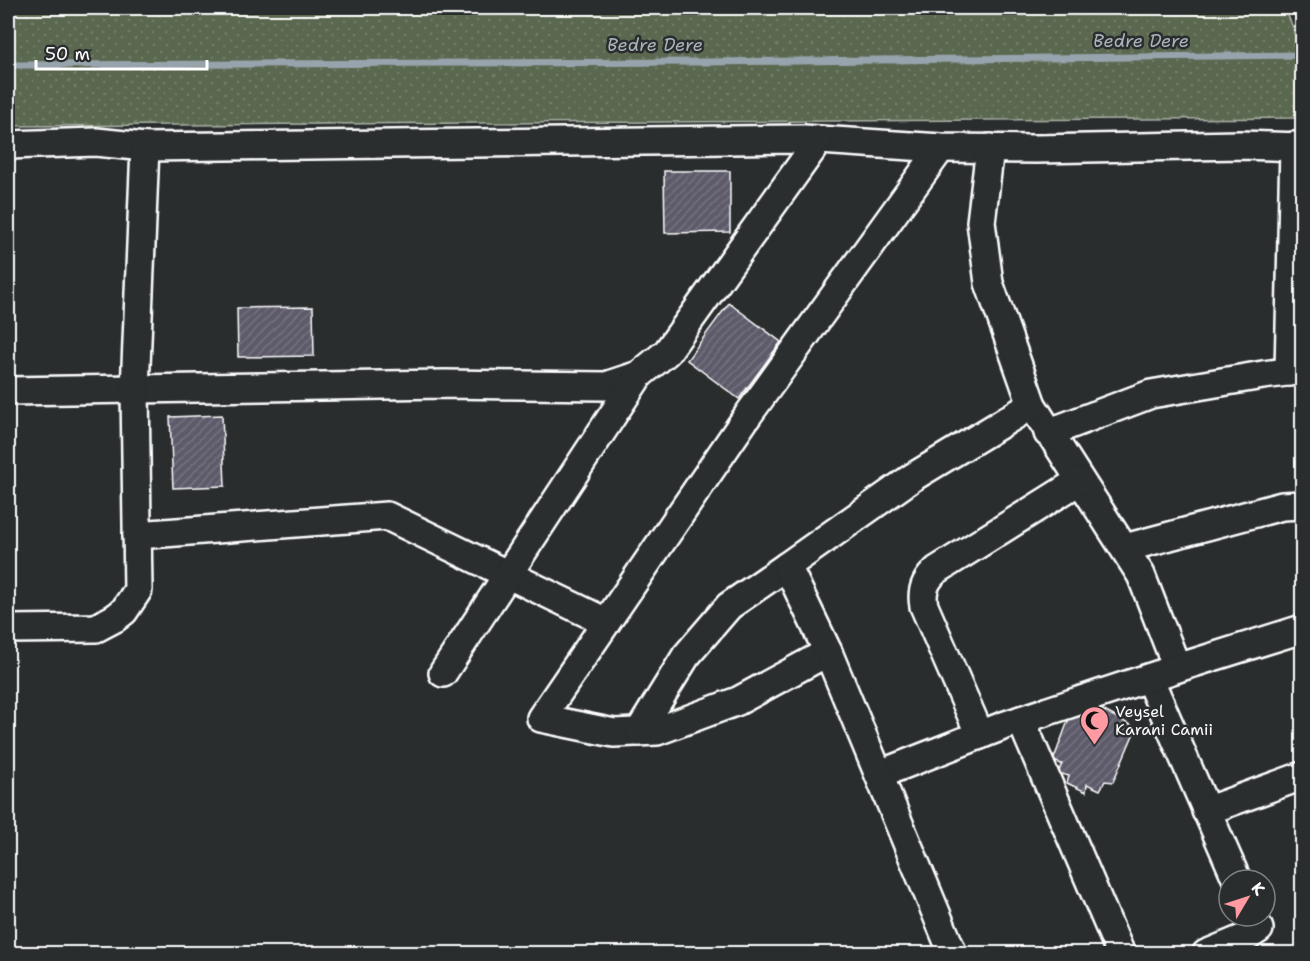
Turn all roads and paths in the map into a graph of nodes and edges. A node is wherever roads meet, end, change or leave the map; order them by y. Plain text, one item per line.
1 (819, 140) junction
2 (8, 145) edge
3 (145, 147) junction
4 (1298, 147) edge
5 (941, 148) junction
6 (990, 148) junction
7 (1296, 371) edge
8 (639, 375) junction
9 (135, 390) junction
10 (8, 391) edge
11 (1032, 405) junction
12 (1048, 433) junction
13 (1079, 481) junction
14 (1302, 505) edge
15 (137, 535) junction
16 (1125, 548) junction
17 (787, 566) junction
18 (509, 573) junction
19 (606, 622) junction
20 (8, 629) edge
21 (1302, 629) edge
22 (828, 652) junction
23 (1177, 668) junction
24 (443, 673) dead end
25 (1149, 678) junction
26 (1022, 720) junction
27 (639, 732) junction
28 (980, 735) junction
29 (880, 774) junction
30 (1302, 776) edge
31 (1206, 811) junction
32 (1232, 868) edge
33 (1259, 928) edge
34 (953, 954) edge
35 (1121, 954) edge
36 (1206, 954) edge

1 - 3 street
1 - 5 street
1 - 8 street
2 - 3 street
3 - 9 street
4 - 6 street
4 - 7 street
5 - 6 street
5 - 19 street
6 - 11 street
7 - 12 street
8 - 9 street
8 - 18 street
9 - 10 street
9 - 15 street
11 - 12 street
11 - 17 street
12 - 13 street
13 - 16 street
13 - 28 street
14 - 16 street
15 - 18 street
15 - 20 street
16 - 23 street
17 - 22 street
17 - 27 street
18 - 19 street
18 - 24 street
19 - 27 street
21 - 23 street
22 - 27 street
22 - 29 street
23 - 25 street
25 - 26 street
25 - 31 street
26 - 28 street
26 - 35 street
28 - 29 street
29 - 34 street
30 - 31 street
31 - 32 street
33 - 36 street

